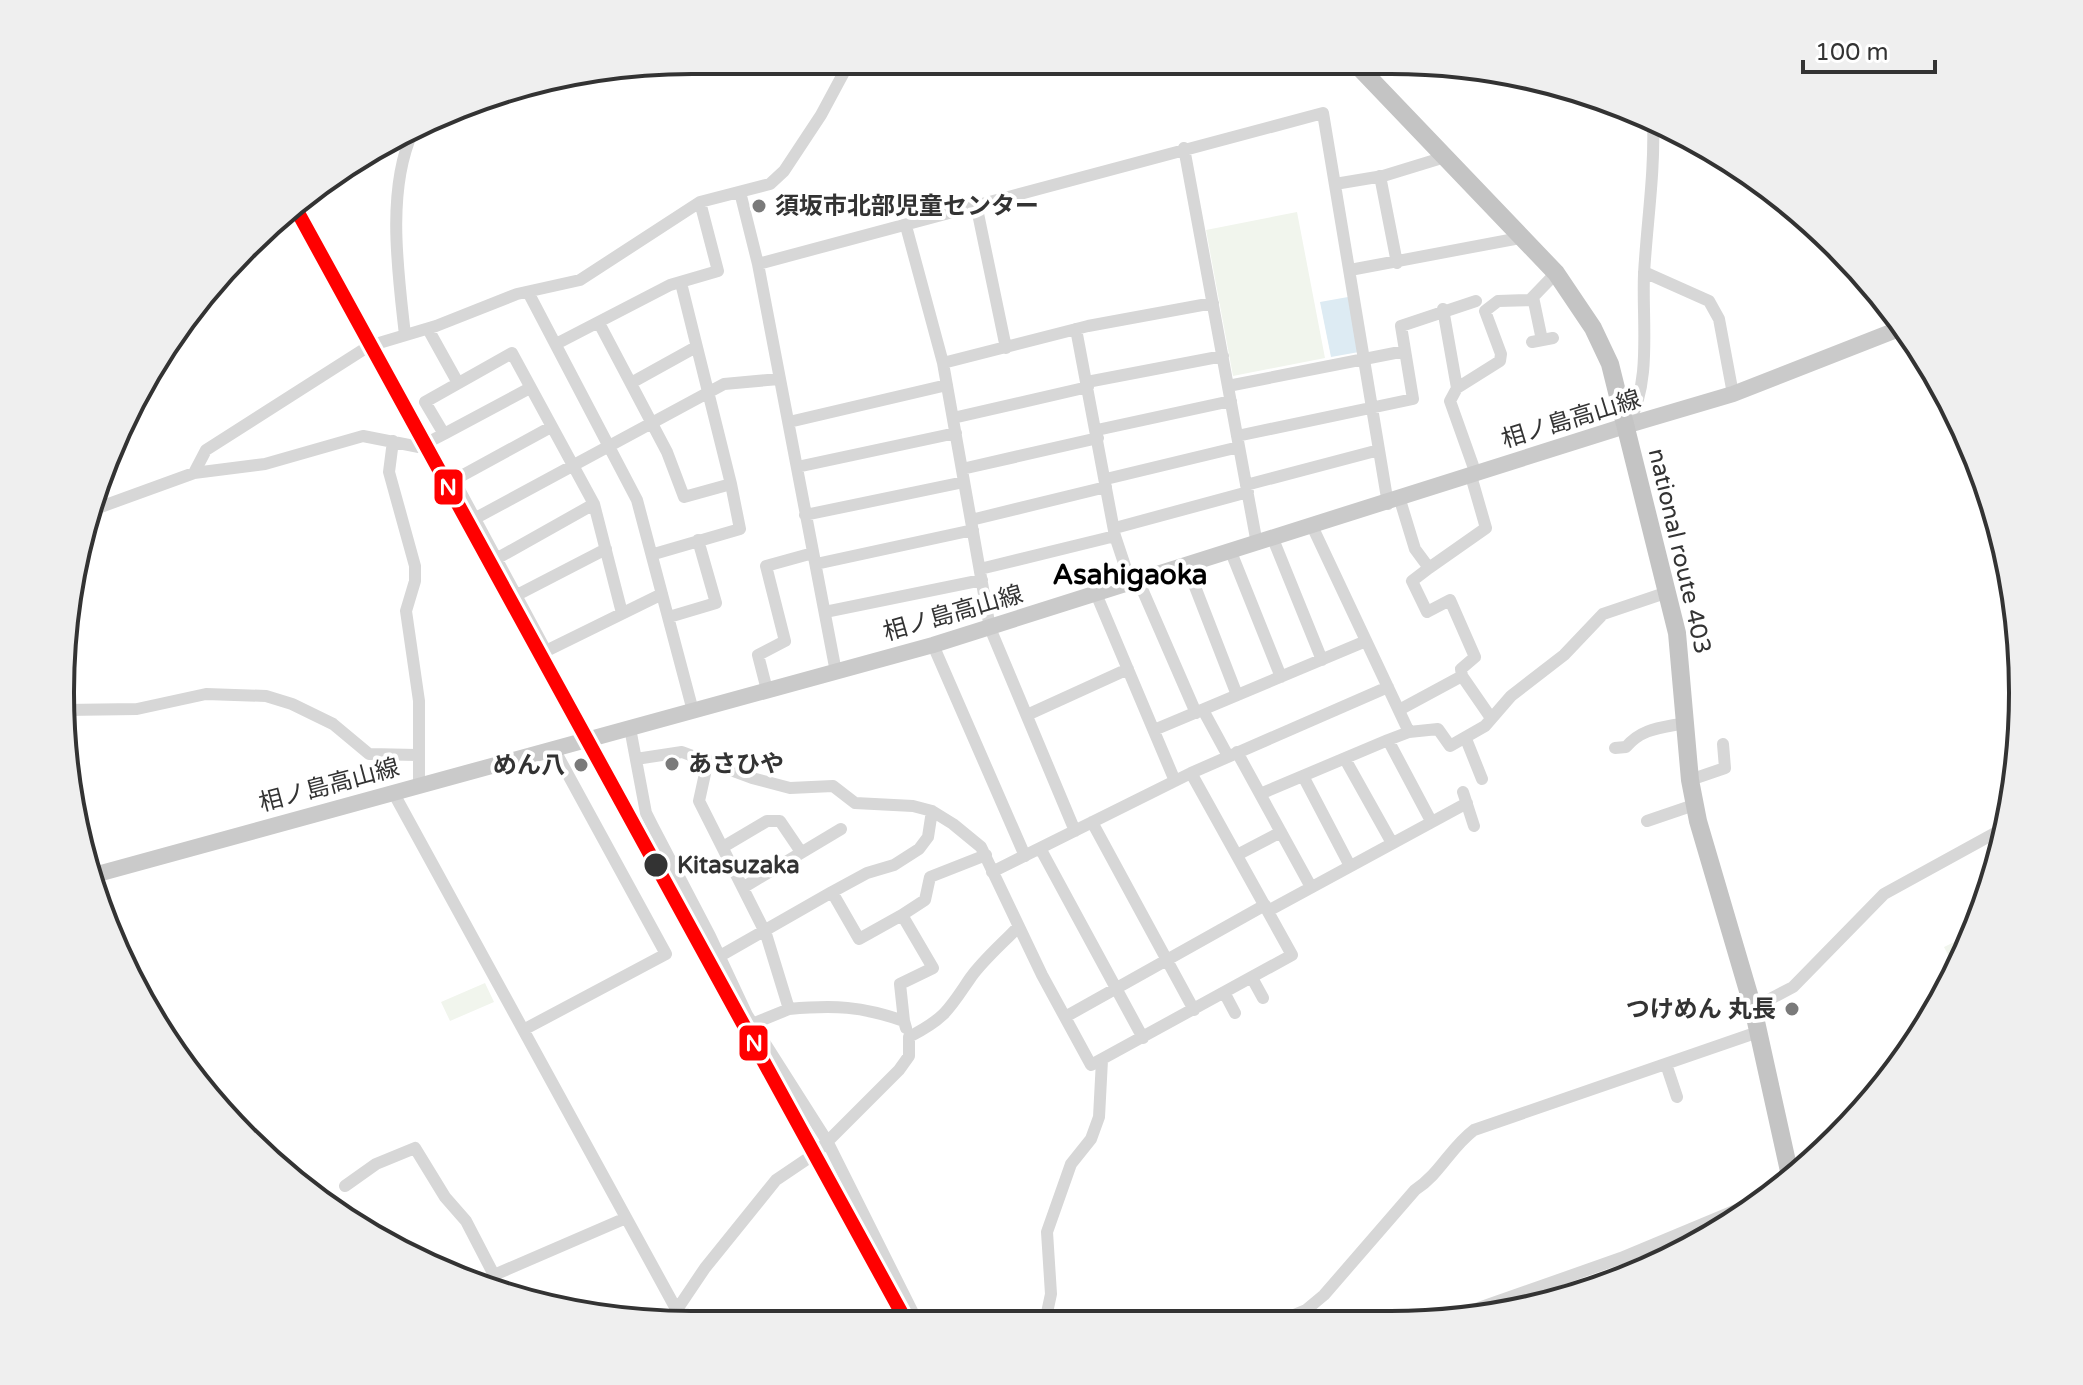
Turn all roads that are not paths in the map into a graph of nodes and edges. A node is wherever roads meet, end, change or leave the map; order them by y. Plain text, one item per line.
1 (843, 74) edge
2 (1366, 74) edge
3 (1653, 133) edge
4 (408, 144) edge
5 (1184, 148) junction
6 (1445, 157) junction
7 (1380, 176) junction
8 (1335, 184) junction
9 (740, 192) junction
10 (700, 202) junction
11 (976, 204) junction
12 (906, 226) junction
13 (1520, 238) junction
14 (1397, 263) junction
15 (758, 264) junction
16 (1350, 270) junction
17 (1644, 272) junction
18 (1556, 273) junction
19 (681, 283) junction
20 (528, 292) junction
21 (1533, 297) junction
22 (1476, 301) dead end
23 (1213, 303) junction
24 (1443, 309) junction
25 (599, 323) junction
26 (428, 329) junction
27 (1076, 329) junction
28 (1892, 332) edge
29 (405, 335) junction
30 (1542, 340) dead end
31 (556, 344) junction
32 (696, 347) junction
33 (1006, 348) junction
34 (1405, 351) junction
35 (1223, 356) junction
36 (1363, 358) junction
37 (943, 363) junction
38 (779, 379) junction
39 (458, 383) junction
40 (631, 383) junction
41 (947, 385) junction
42 (1088, 385) junction
43 (1228, 386) junction
44 (530, 388) junction
45 (1457, 388) junction
46 (706, 394) junction
47 (1733, 394) junction
48 (1231, 401) junction
49 (1373, 406) junction
50 (953, 418) junction
51 (789, 422) junction
52 (652, 424) junction
53 (1628, 425) junction
54 (551, 427) junction
55 (956, 433) junction
56 (444, 434) junction
57 (1098, 434) junction
58 (393, 441) junction
59 (1238, 441) junction
60 (611, 446) junction
61 (1379, 450) junction
62 (573, 466) junction
63 (797, 467) junction
64 (194, 473) junction
65 (1473, 475) junction
66 (963, 476) junction
67 (1106, 483) junction
68 (731, 484) junction
69 (1247, 488) junction
70 (1394, 502) junction
71 (594, 504) junction
72 (103, 506) edge
73 (805, 515) junction
74 (474, 519) junction
75 (972, 525) junction
76 (1313, 528) junction
77 (1115, 532) junction
78 (698, 540) junction
79 (1265, 541) junction
80 (606, 549) junction
81 (1231, 552) junction
82 (654, 554) junction
83 (814, 558) junction
84 (496, 559) junction
85 (1187, 566) junction
86 (1429, 568) junction
87 (981, 575) junction
88 (1135, 583) junction
89 (1668, 592) junction
90 (662, 594) junction
91 (517, 595) junction
92 (1097, 596) junction
93 (825, 612) junction
94 (622, 613) junction
95 (669, 617) junction
96 (990, 628) junction
97 (1366, 641) junction
98 (933, 645) junction
99 (1322, 660) junction
100 (1128, 669) junction
101 (836, 672) junction
102 (1462, 676) junction
103 (1281, 677) junction
104 (1388, 687) junction
105 (767, 690) junction
106 (1237, 695) junction
107 (74, 710) edge
108 (1399, 710) junction
109 (693, 711) junction
110 (1200, 711) junction
111 (1027, 715) junction
112 (1491, 718) junction
113 (1685, 723) junction
114 (630, 728) junction
115 (1154, 730) junction
116 (1409, 732) junction
117 (1466, 739) junction
118 (1388, 740) junction
119 (1723, 744) dead end
120 (554, 749) junction
121 (1232, 754) junction
122 (417, 755) junction
123 (636, 759) junction
124 (1345, 759) junction
125 (708, 760) junction
126 (1630, 761) dead end
127 (1191, 773) junction
128 (1303, 776) junction
129 (1482, 779) dead end
130 (1690, 780) junction
131 (1175, 781) junction
132 (419, 785) junction
133 (393, 792) junction
134 (1260, 794) junction
135 (1694, 805) junction
136 (932, 811) junction
137 (1431, 821) junction
138 (1647, 821) dead end
139 (1092, 822) junction
140 (1474, 826) dead end
141 (841, 829) dead end
142 (1075, 831) junction
143 (1281, 832) junction
144 (1992, 835) edge
145 (1392, 843) junction
146 (723, 847) junction
147 (1040, 848) junction
148 (801, 852) junction
149 (986, 855) junction
150 (1237, 855) junction
151 (1025, 856) junction
152 (1350, 866) junction
153 (992, 872) junction
154 (101, 873) edge
155 (744, 887) junction
156 (1311, 887) junction
157 (832, 892) junction
158 (1266, 908) junction
159 (902, 915) junction
160 (1018, 927) junction
161 (764, 931) junction
162 (720, 956) junction
163 (1167, 960) junction
164 (1252, 978) junction
165 (1116, 988) junction
166 (1225, 994) junction
167 (1263, 998) dead end
168 (1753, 1008) junction
169 (789, 1009) junction
170 (1194, 1010) junction
171 (1235, 1013) dead end
172 (1065, 1017) junction
173 (904, 1021) junction
174 (752, 1024) junction
175 (525, 1029) junction
176 (1758, 1032) junction
177 (909, 1037) junction
178 (1143, 1038) junction
179 (1102, 1060) junction
180 (1666, 1064) junction
181 (1677, 1097) dead end
182 (827, 1141) junction
183 (1788, 1166) edge
184 (345, 1186) dead end
185 (626, 1218) junction
186 (1715, 1219) edge
187 (495, 1278) edge
188 (498, 1279) edge
189 (1498, 1301) edge
190 (671, 1310) edge
191 (676, 1311) edge
192 (912, 1311) edge
193 (1047, 1311) edge
194 (1304, 1311) edge

1 - 9 street
2 - 6 highway, national route 403
3 - 17 street
4 - 29 street
5 - 8 street
5 - 11 street
5 - 23 street
6 - 7 street
6 - 13 highway, national route 403
7 - 8 street
7 - 14 street
8 - 16 street
9 - 10 street
9 - 15 street
10 - 19 street
10 - 20 street
11 - 12 street
11 - 33 street
12 - 15 street
12 - 37 street
13 - 14 street
13 - 18 highway, national route 403
14 - 16 street
15 - 38 street
16 - 36 street
17 - 47 street
17 - 53 street
18 - 21 street
18 - 53 highway, national route 403
19 - 25 street
19 - 32 street
20 - 26 street
20 - 31 street
21 - 30 street
21 - 45 street
22 - 24 street
23 - 27 street
23 - 35 street
24 - 34 street
24 - 45 street
25 - 31 street
25 - 40 street
26 - 29 street
26 - 39 street
27 - 33 street
27 - 42 street
28 - 47 main road, 相ノ島高山線
29 - 64 street
31 - 60 street
32 - 40 street
32 - 46 street
33 - 37 street
34 - 36 street
34 - 49 street
35 - 42 street
35 - 43 street
36 - 43 street
36 - 49 street
37 - 41 street
38 - 46 street
38 - 51 street
39 - 44 street
39 - 56 street
40 - 52 street
41 - 50 street
41 - 51 street
42 - 50 street
42 - 57 street
43 - 48 street
44 - 54 street
44 - 56 street
45 - 65 street
46 - 52 street
46 - 68 street
47 - 53 main road, 相ノ島高山線
48 - 57 street
48 - 59 street
49 - 59 street
49 - 61 street
50 - 55 street
51 - 63 street
52 - 60 street
52 - 68 street
53 - 65 main road, 相ノ島高山線
53 - 89 highway, national route 403
54 - 62 street
54 - 74 street
55 - 63 street
55 - 66 street
56 - 58 street
57 - 66 street
57 - 67 street
58 - 64 street
58 - 122 street
59 - 67 street
59 - 69 street
60 - 62 street
60 - 82 street
61 - 69 street
61 - 70 street
62 - 71 street
62 - 74 street
63 - 73 street
64 - 72 street
65 - 70 main road, 相ノ島高山線
65 - 86 street
66 - 73 street
66 - 75 street
67 - 75 street
67 - 77 street
68 - 78 street
69 - 77 street
69 - 79 street
70 - 76 main road, 相ノ島高山線
70 - 86 street
71 - 80 street
71 - 84 street
73 - 83 street
74 - 84 street
75 - 83 street
75 - 87 street
76 - 79 main road, 相ノ島高山線
76 - 97 street
77 - 87 street
77 - 88 street
78 - 82 street
78 - 95 street
79 - 81 main road, 相ノ島高山線
79 - 99 street
80 - 91 street
80 - 94 street
81 - 85 main road, 相ノ島高山線
81 - 103 street
82 - 90 street
83 - 93 street
83 - 105 street
84 - 91 street
85 - 88 main road, 相ノ島高山線
85 - 106 street
86 - 102 street
87 - 93 street
87 - 96 street
88 - 92 main road, 相ノ島高山線
88 - 110 street
89 - 112 street
89 - 113 highway, national route 403
90 - 94 street
90 - 95 street
91 - 94 street
92 - 96 main road, 相ノ島高山線
92 - 100 street
93 - 101 street
95 - 109 street
96 - 98 main road, 相ノ島高山線
96 - 111 street
97 - 99 street
97 - 104 street
98 - 101 main road, 相ノ島高山線
98 - 151 street
99 - 103 street
100 - 111 street
100 - 115 street
101 - 105 main road, 相ノ島高山線
102 - 108 street
102 - 112 street
103 - 106 street
104 - 108 street
104 - 121 street
105 - 109 main road, 相ノ島高山線
106 - 110 street
107 - 122 street
108 - 116 street
109 - 114 main road, 相ノ島高山線
110 - 115 street
110 - 121 street
111 - 142 street
112 - 117 street
113 - 126 street
113 - 130 highway, national route 403
114 - 120 main road, 相ノ島高山線
114 - 123 street
115 - 131 street
116 - 117 street
116 - 118 street
117 - 129 street
118 - 124 street
118 - 137 street
119 - 130 street
120 - 132 main road, 相ノ島高山線
120 - 175 street
121 - 127 street
121 - 134 street
122 - 132 street
123 - 125 street
123 - 162 street
124 - 128 street
124 - 145 street
125 - 136 street
125 - 146 street
127 - 131 street
127 - 150 street
128 - 134 street
128 - 152 street
130 - 135 highway, national route 403
131 - 139 street
132 - 133 main road, 相ノ島高山線
133 - 154 main road, 相ノ島高山線
133 - 175 street
134 - 143 street
135 - 138 street
135 - 168 highway, national route 403
136 - 149 street
136 - 157 street
137 - 140 street
137 - 145 street
139 - 142 street
139 - 163 street
141 - 148 street
142 - 147 street
143 - 150 street
143 - 156 street
144 - 168 street
145 - 152 street
146 - 148 street
146 - 155 street
147 - 151 street
147 - 165 street
148 - 155 street
149 - 153 street
149 - 159 street
150 - 158 street
151 - 153 street
152 - 156 street
153 - 160 street
155 - 161 street
156 - 158 street
157 - 159 street
157 - 161 street
158 - 163 street
158 - 164 street
159 - 173 street
160 - 172 street
160 - 177 street
161 - 162 street
161 - 169 street
162 - 174 street
163 - 165 street
163 - 170 street
164 - 166 street
164 - 167 street
165 - 172 street
165 - 178 street
166 - 170 street
166 - 171 street
168 - 176 highway, national route 403
169 - 173 street
169 - 174 street
170 - 178 street
172 - 179 street
173 - 177 street
174 - 182 street
175 - 185 street
176 - 180 street
176 - 183 highway, national route 403
177 - 182 street
178 - 179 street
179 - 193 street
180 - 181 street
180 - 194 street
182 - 191 street
182 - 192 street
184 - 187 street
185 - 188 street
185 - 190 street
186 - 189 street

